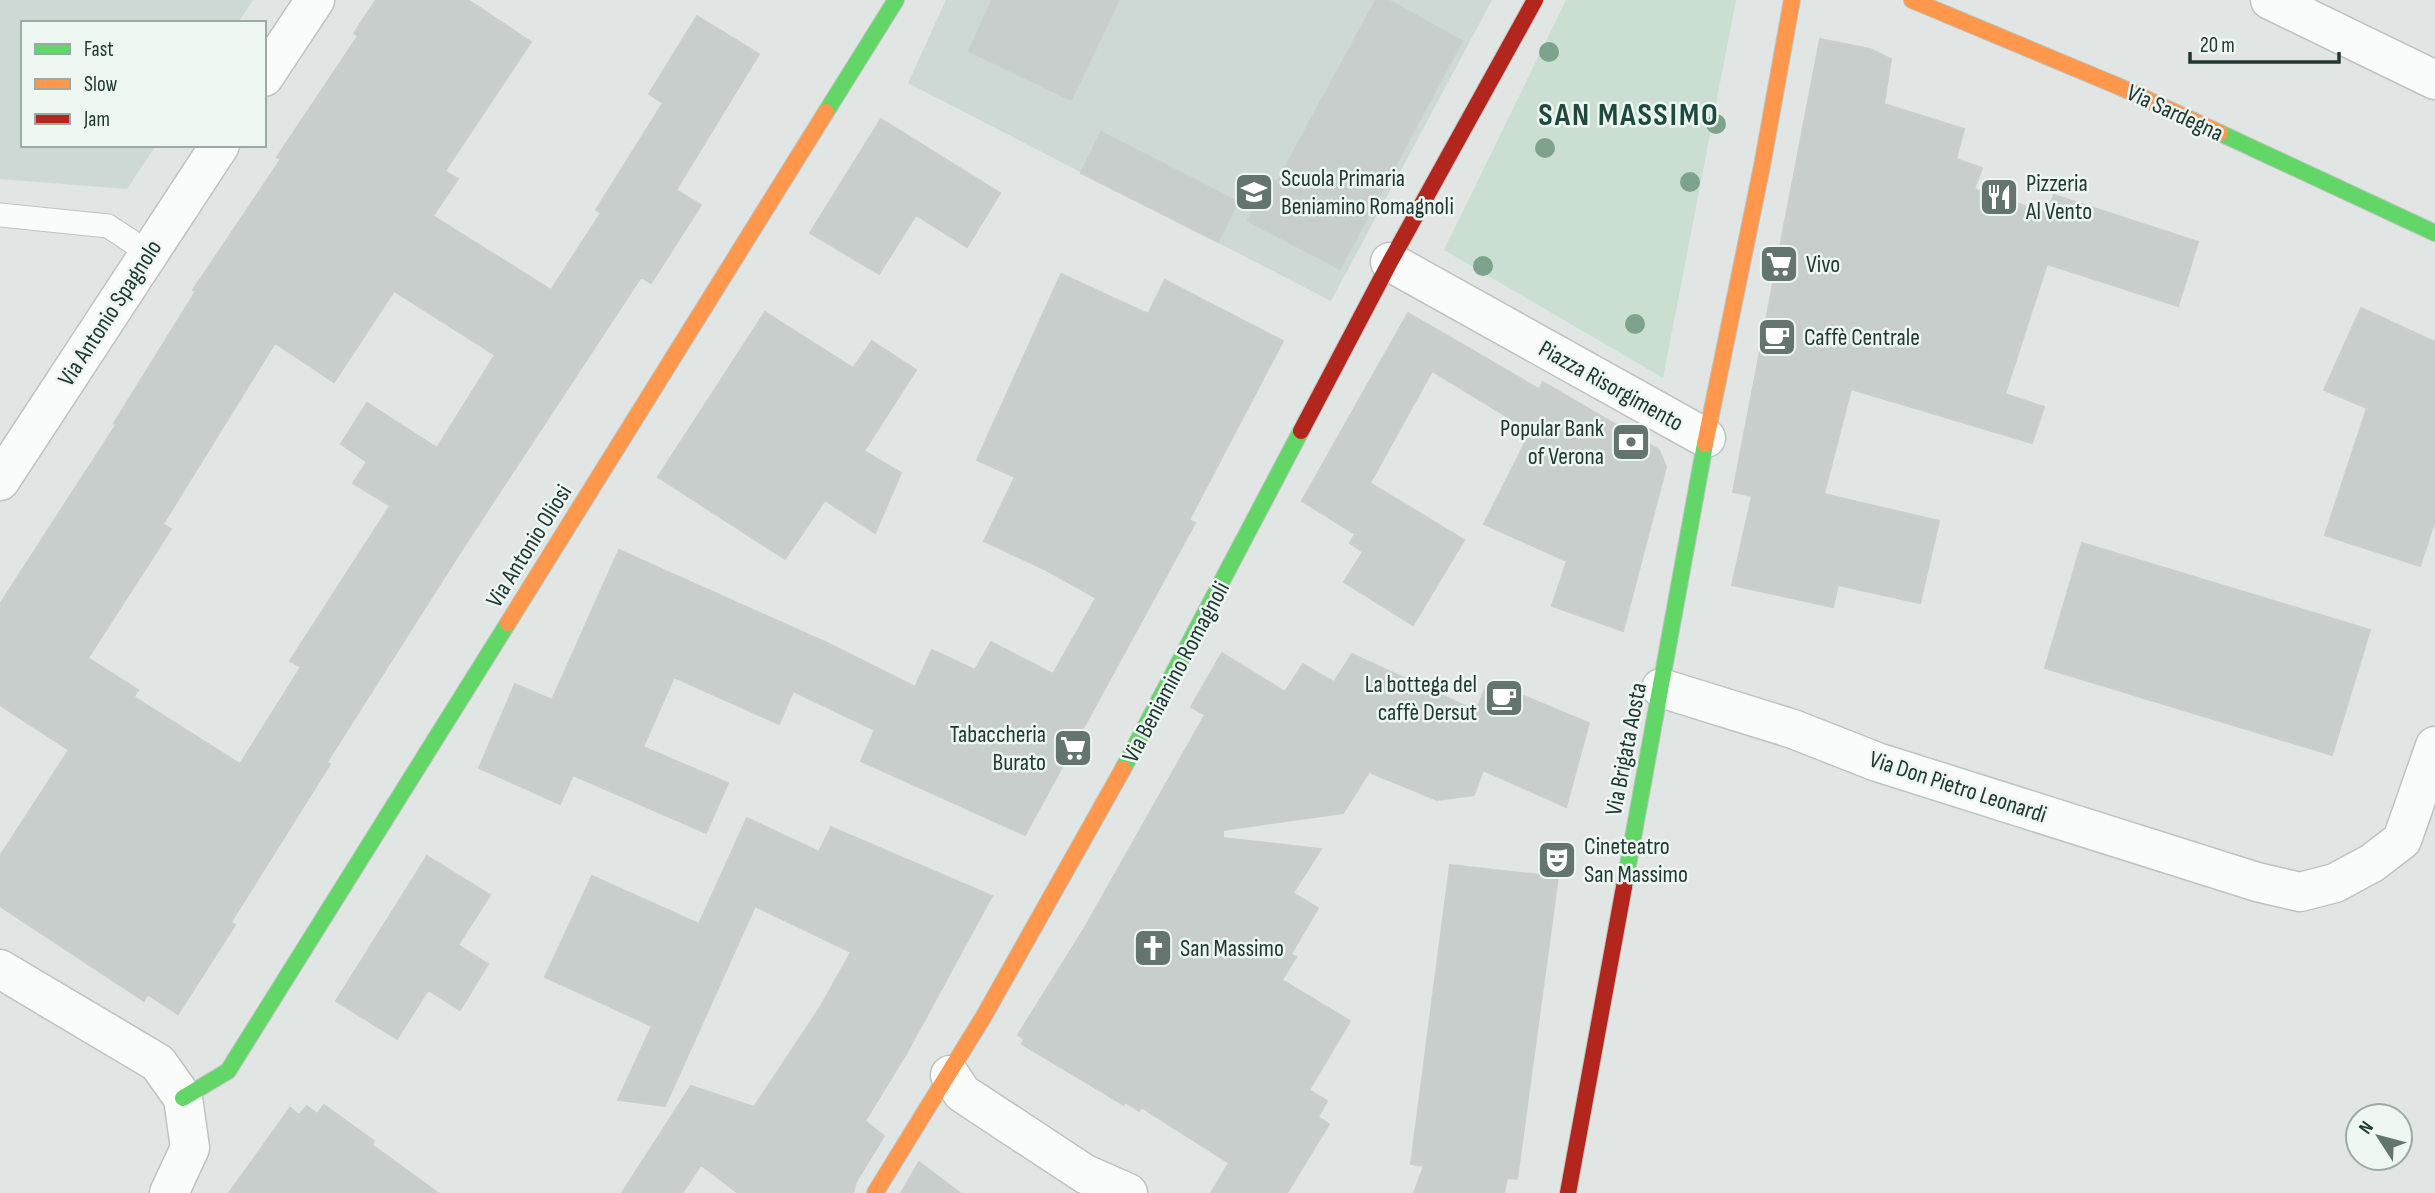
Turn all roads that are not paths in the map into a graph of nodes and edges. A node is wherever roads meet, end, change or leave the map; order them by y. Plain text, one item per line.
1 (314, 0) edge
2 (897, 0) edge
3 (1535, 0) edge
4 (1792, 0) edge
5 (1912, 0) edge
6 (2270, 0) edge
7 (266, 74) edge
8 (2435, 80) edge
9 (219, 147) edge
10 (0, 215) edge
11 (2435, 233) edge
12 (149, 253) junction
13 (1390, 262) junction
14 (1706, 438) junction
15 (0, 481) edge
16 (1661, 688) junction
17 (2435, 746) edge
18 (0, 969) edge
19 (950, 1075) junction
20 (183, 1098) junction
21 (169, 1193) edge
22 (875, 1193) edge
23 (1128, 1193) edge
24 (1568, 1193) edge

1 - 7 street
2 - 20 street, Via Antonio Oliosi
3 - 13 street
4 - 14 street, Piazza Risorgimento
5 - 11 street, Via Sardegna
6 - 8 street
9 - 12 street, Via Antonio Spagnolo
10 - 12 lane
12 - 15 street, Via Antonio Spagnolo
13 - 14 street, Piazza Risorgimento
13 - 19 street, Via Beniamino Romagnoli
14 - 16 street, Via Brigata Aosta
16 - 17 street, Via Don Pietro Leonardi
16 - 24 street, Via Brigata Aosta
18 - 20 street
19 - 22 street, Via Beniamino Romagnoli
19 - 23 street
20 - 21 street

